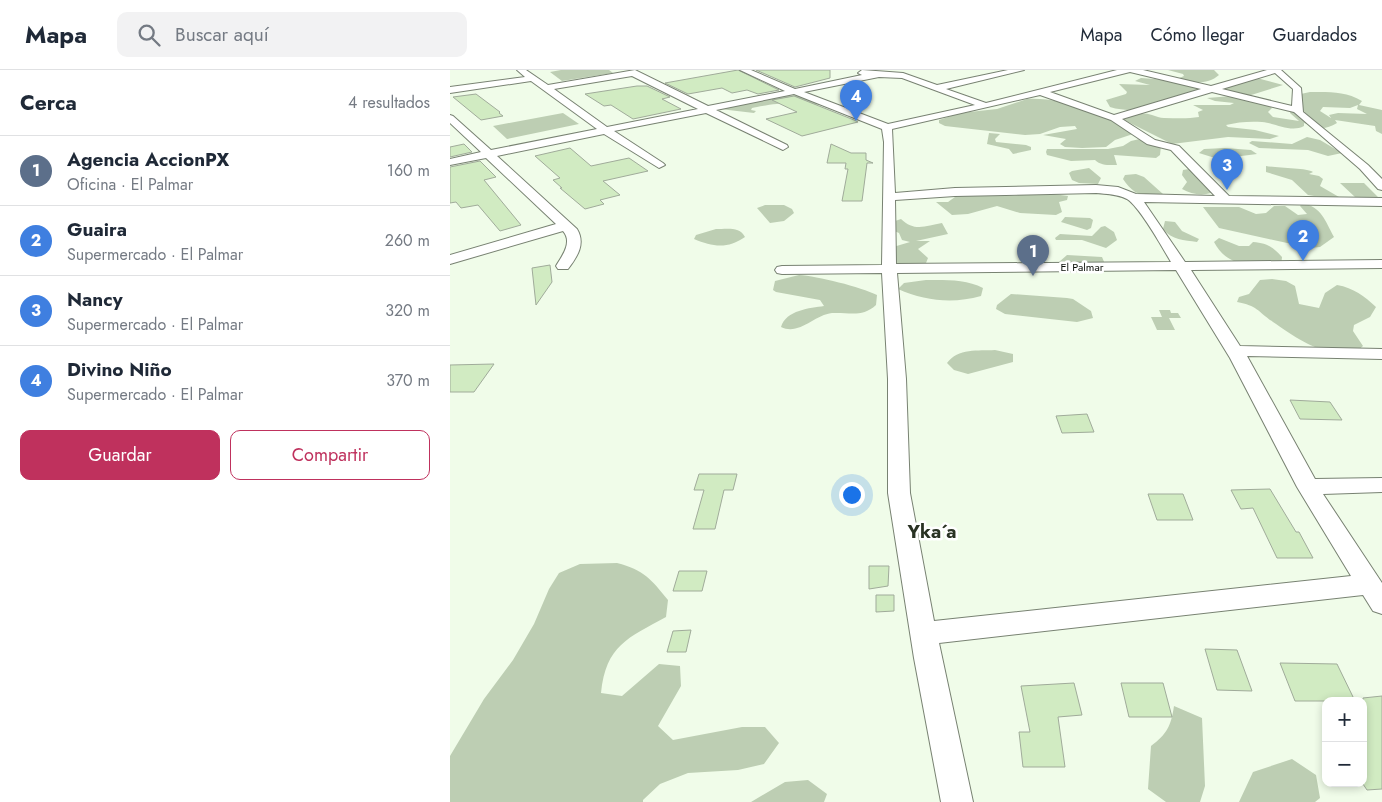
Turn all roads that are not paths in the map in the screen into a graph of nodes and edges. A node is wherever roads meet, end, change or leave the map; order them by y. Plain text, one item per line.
1 (521, 70) edge
2 (744, 70) edge
3 (856, 70) edge
4 (1020, 70) edge
5 (1127, 70) edge
6 (1134, 70) edge
7 (632, 72) edge
8 (876, 75) junction
9 (532, 78) junction
10 (546, 88) junction
11 (937, 88) junction
12 (450, 90) edge
13 (1210, 90) junction
14 (795, 91) junction
15 (1041, 92) junction
16 (986, 106) junction
17 (707, 109) junction
18 (1297, 110) junction
19 (450, 118) edge
20 (1114, 118) junction
21 (605, 130) junction
22 (888, 132) junction
23 (783, 146) dead end
24 (488, 154) junction
25 (450, 162) edge
26 (659, 165) dead end
27 (1364, 167) junction
28 (1382, 167) edge
29 (1382, 186) edge
30 (889, 197) junction
31 (1134, 198) junction
32 (1225, 199) junction
33 (1382, 202) edge
34 (565, 226) junction
35 (450, 260) edge
36 (1382, 264) edge
37 (563, 266) dead end
38 (1179, 266) junction
39 (889, 268) junction
40 (782, 270) dead end
41 (1234, 351) junction
42 (1382, 354) edge
43 (1382, 485) edge
44 (1308, 487) junction
45 (1376, 594) edge
46 (925, 633) junction
47 (956, 802) edge

1 - 9 street
2 - 14 street
3 - 8 street
4 - 11 street
5 - 15 street
6 - 13 street
7 - 10 street
7 - 17 street
8 - 11 street
8 - 14 street
9 - 10 street
9 - 12 street
10 - 21 street
11 - 16 street
13 - 18 street
13 - 18 street
13 - 20 street
14 - 17 street
14 - 22 street
15 - 16 street
15 - 20 street
16 - 22 street
17 - 21 street
17 - 23 street
18 - 27 street
19 - 24 street
20 - 32 street
21 - 24 street
21 - 26 street
22 - 30 street
24 - 25 street
24 - 34 street
27 - 28 street
27 - 29 street
30 - 31 street
30 - 39 street
31 - 32 street
31 - 38 street
32 - 33 street
34 - 35 street
34 - 37 street
36 - 38 street, El Palmar
38 - 39 street, El Palmar
38 - 41 street
39 - 40 street, El Palmar
39 - 46 street
41 - 42 street
41 - 44 street
43 - 44 street
44 - 45 street
45 - 46 street
46 - 47 street

